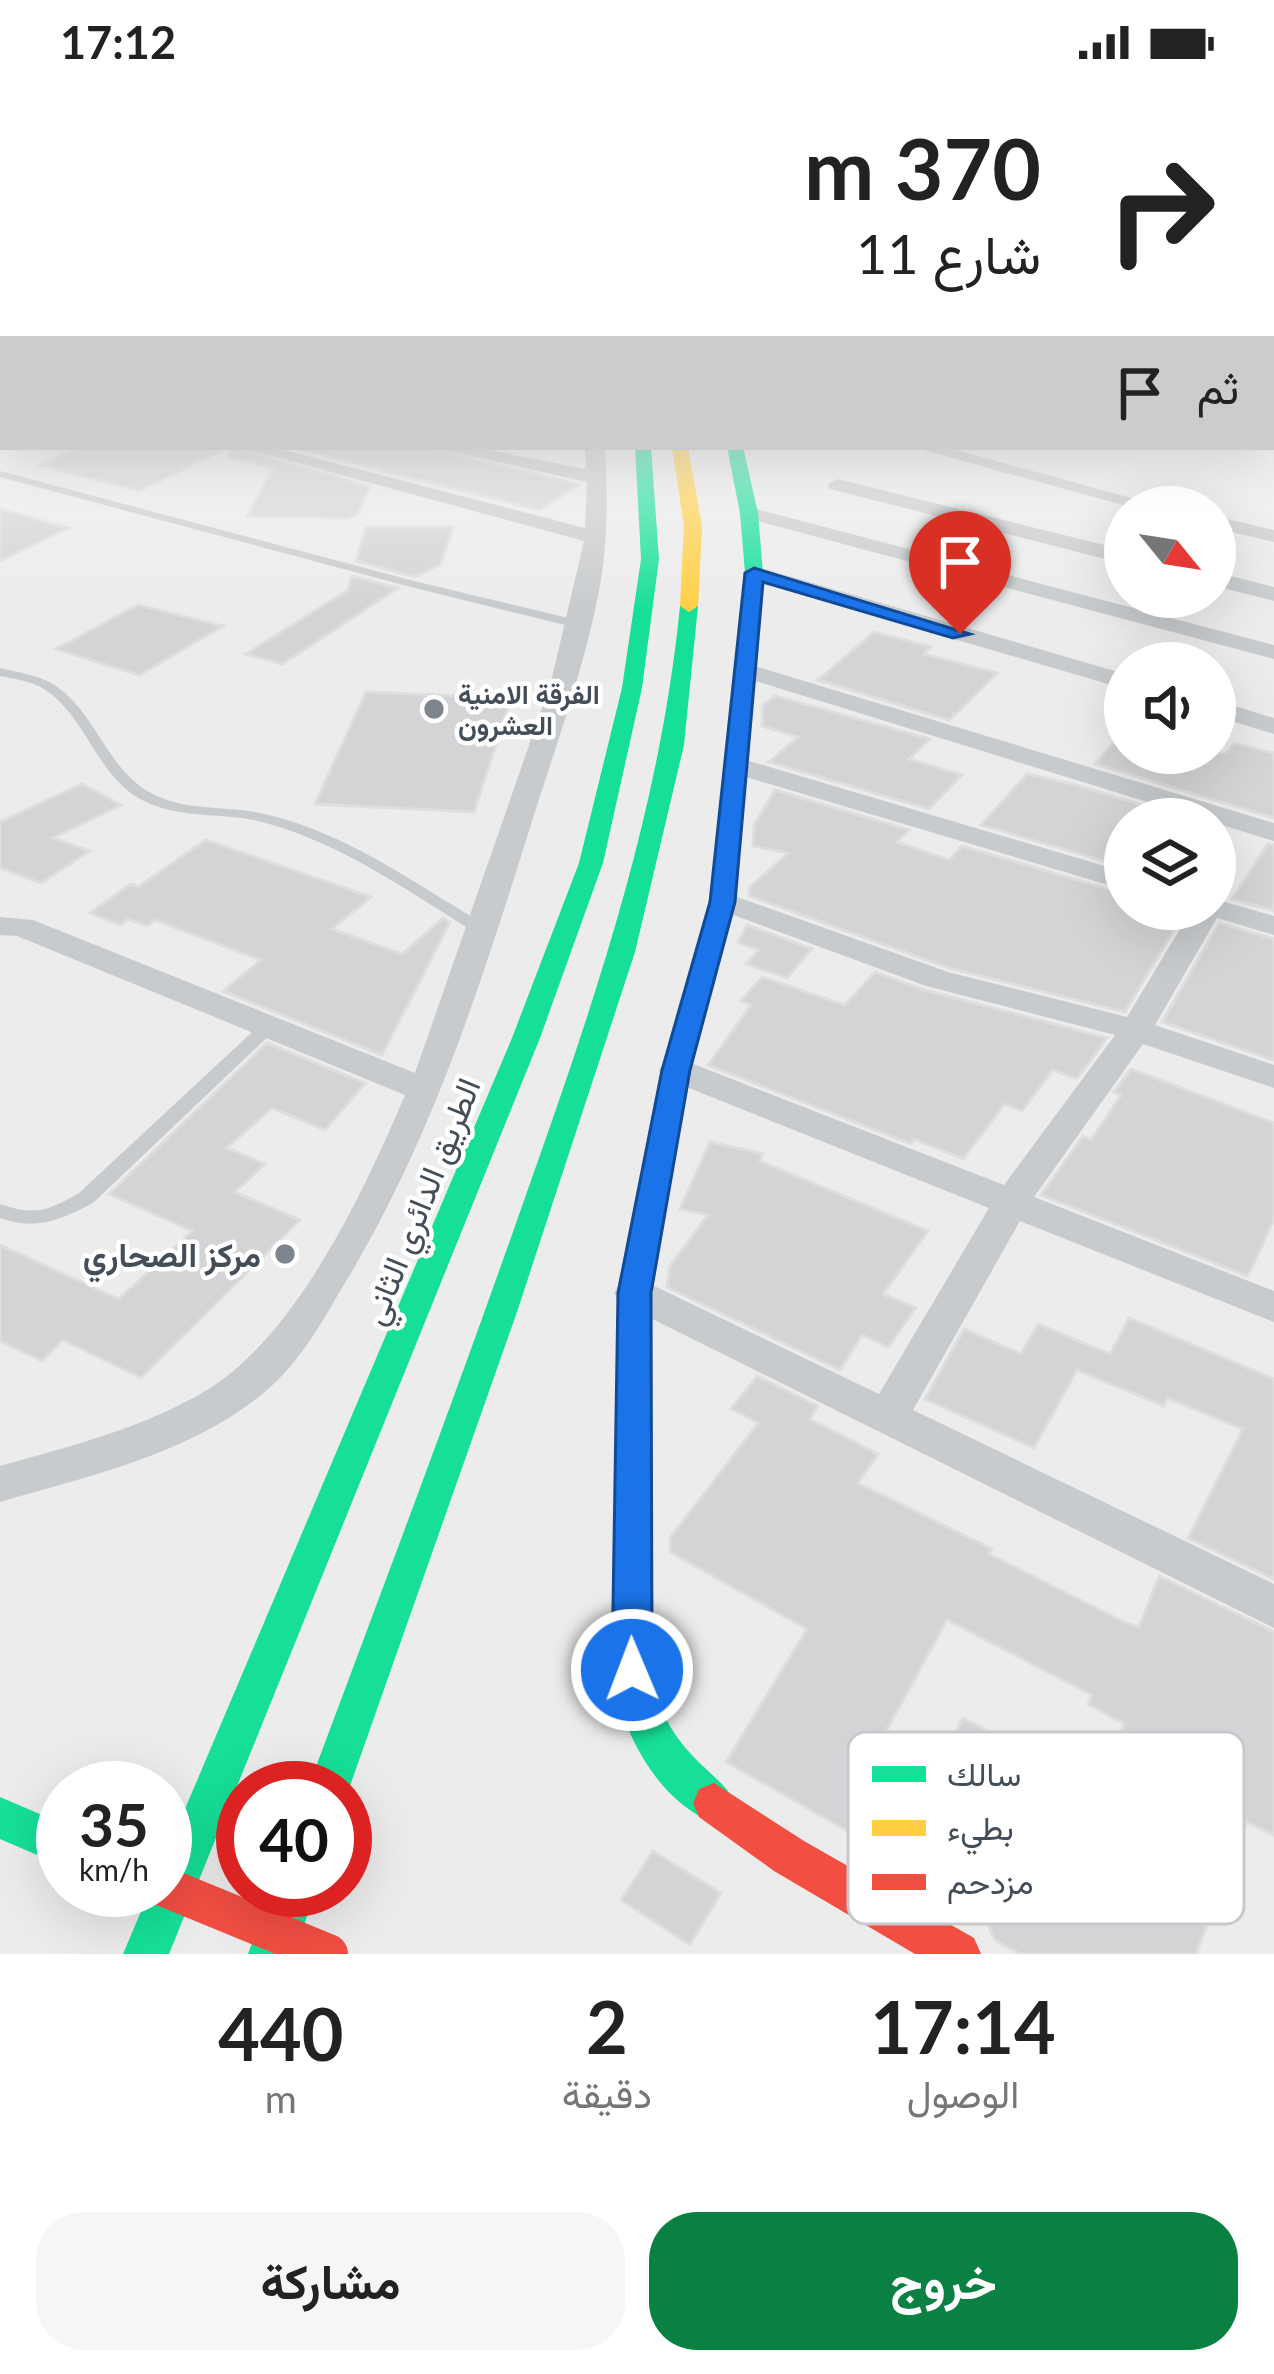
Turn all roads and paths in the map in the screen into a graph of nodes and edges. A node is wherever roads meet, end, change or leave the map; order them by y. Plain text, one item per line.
1 (260, 450) edge
2 (471, 450) edge
3 (643, 450) edge
4 (680, 450) edge
5 (736, 450) edge
6 (934, 450) edge
7 (597, 463) edge
8 (0, 474) edge
9 (836, 485) dead end
10 (1104, 494) edge
11 (749, 513) junction
12 (1236, 527) edge
13 (1274, 536) edge
14 (594, 537) junction
15 (1104, 552) edge
16 (754, 573) junction
17 (1236, 584) edge
18 (1274, 594) edge
19 (581, 625) junction
20 (1274, 652) edge
21 (748, 670) junction
22 (0, 672) edge
23 (1104, 676) edge
24 (1236, 714) edge
25 (1274, 725) edge
26 (739, 766) junction
27 (1274, 832) edge
28 (1104, 875) edge
29 (722, 902) junction
30 (1236, 916) edge
31 (0, 926) edge
32 (1274, 926) edge
33 (1198, 930) edge
34 (483, 932) junction
35 (268, 1027) junction
36 (1136, 1030) junction
37 (676, 1070) junction
38 (1274, 1077) edge
39 (425, 1090) junction
40 (1012, 1201) junction
41 (0, 1211) edge
42 (634, 1293) junction
43 (1274, 1307) edge
44 (887, 1417) junction
45 (0, 1484) edge
46 (1274, 1607) edge
47 (339, 1761) edge
48 (0, 1818) edge
49 (36, 1834) edge
50 (848, 1888) edge
51 (192, 1898) edge
52 (285, 1917) edge
53 (908, 1924) edge
54 (146, 1954) edge
55 (272, 1954) edge
56 (328, 1954) edge
57 (958, 1954) edge

1 - 14 street
2 - 7 street
3 - 54 main road, الطريق الدائري الثاني
4 - 47 main road
5 - 11 main road
6 - 10 street
7 - 14 street
8 - 19 lane
9 - 15 street
11 - 16 main road
11 - 20 street
12 - 13 street
14 - 19 street
16 - 21 main road
16 - 23 street
17 - 18 street
19 - 34 street
21 - 26 main road
21 - 27 street
22 - 34 lane
24 - 25 street
26 - 28 street
26 - 29 main road
29 - 36 street
29 - 37 main road
30 - 32 street
31 - 35 street
33 - 36 street
34 - 39 street
35 - 39 street
35 - 41 lane
36 - 38 street
36 - 40 street
37 - 40 street
37 - 42 main road
39 - 45 street
40 - 43 street
40 - 44 street
42 - 44 street
42 - 50 main road
44 - 46 street
48 - 49 main road
51 - 56 main road, bridge
52 - 55 main road
53 - 57 main road

